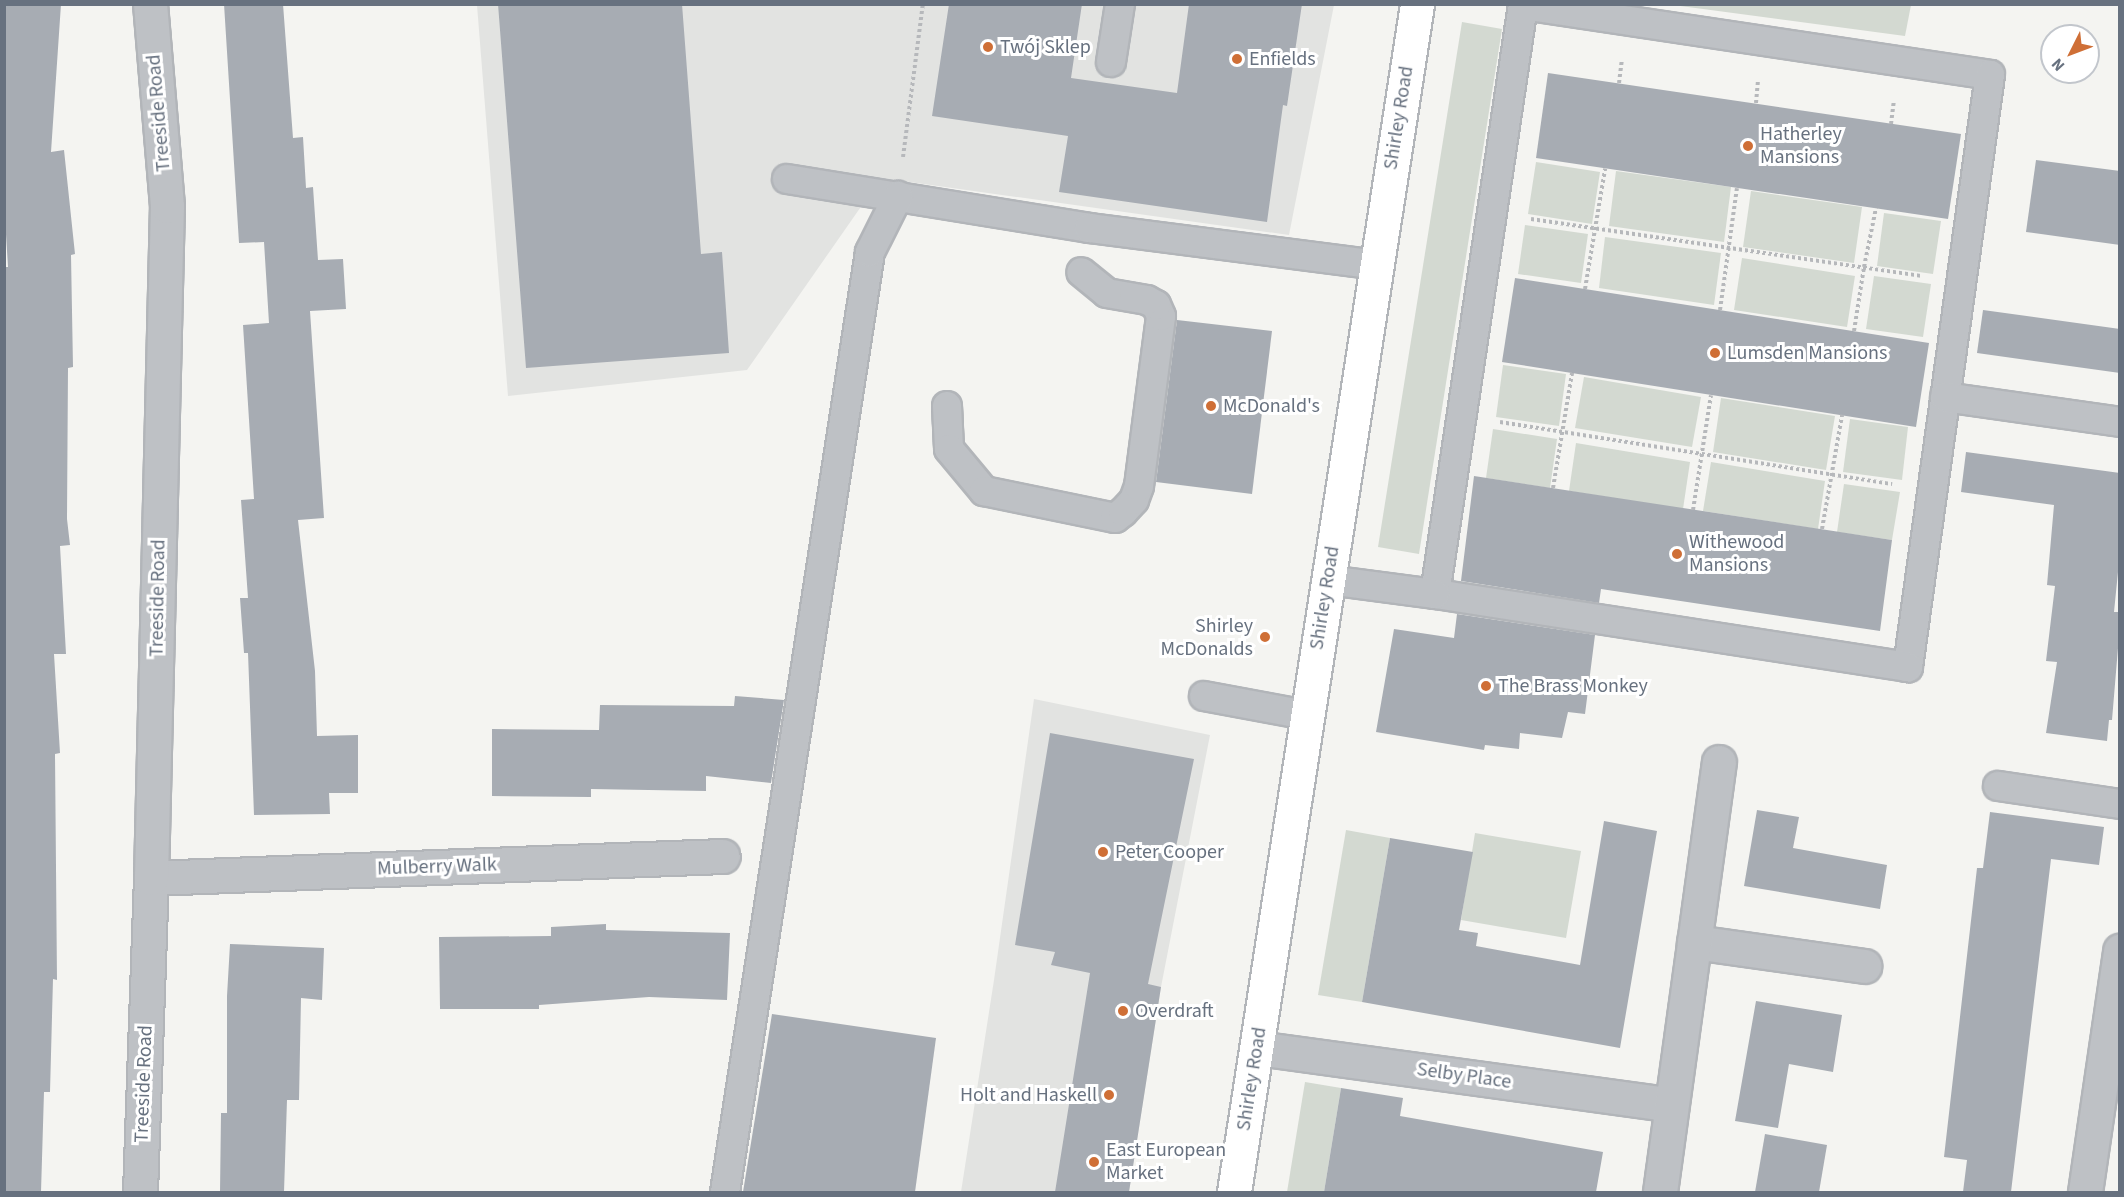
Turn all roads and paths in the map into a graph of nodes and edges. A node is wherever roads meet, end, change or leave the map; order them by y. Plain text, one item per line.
1 (150, 4) edge
2 (923, 4) edge
3 (1120, 4) edge
4 (1417, 4) edge
5 (1523, 4) edge
6 (1111, 62) dead end
7 (1605, 169) dead end
8 (787, 179) dead end
9 (1737, 188) dead end
10 (898, 196) junction
11 (1876, 208) dead end
12 (1492, 213) junction
13 (1594, 228) junction
14 (1729, 247) junction
15 (1377, 265) junction
16 (1864, 267) junction
17 (1081, 272) dead end
18 (1961, 283) junction
19 (1585, 289) dead end
20 (1720, 310) dead end
21 (1854, 331) dead end
22 (1572, 373) dead end
23 (1711, 395) dead end
24 (1945, 397) junction
25 (947, 406) dead end
26 (1842, 415) dead end
27 (1462, 416) junction
28 (2120, 422) edge
29 (1562, 431) junction
30 (1703, 455) junction
31 (1830, 476) junction
32 (1553, 488) dead end
33 (1932, 490) junction
34 (1693, 510) dead end
35 (1822, 529) dead end
36 (1328, 580) junction
37 (1435, 594) junction
38 (1203, 696) dead end
39 (1307, 715) junction
40 (1719, 762) dead end
41 (1998, 786) dead end
42 (2120, 804) edge
43 (723, 856) dead end
44 (151, 878) junction
45 (1694, 942) junction
46 (2120, 951) edge
47 (1864, 966) dead end
48 (1257, 1048) junction
49 (1671, 1105) junction
50 (140, 1192) edge
51 (725, 1192) edge
52 (1234, 1192) edge
53 (1659, 1192) edge
54 (2085, 1192) edge

1 - 44 street, Treeside Road
2 - 10 path
3 - 6 lane
4 - 15 main road, Shirley Road
5 - 12 lane
5 - 18 lane
7 - 13 path
8 - 10 lane
9 - 14 path
10 - 15 lane
10 - 51 lane
11 - 16 path
12 - 13 path
12 - 27 lane
13 - 14 path
13 - 19 path
14 - 16 path
14 - 20 path
15 - 36 main road, Shirley Road
16 - 18 path
16 - 21 path
17 - 25 lane
18 - 24 lane
22 - 29 path
23 - 30 path
24 - 28 lane
24 - 33 lane
26 - 31 path
27 - 29 path
27 - 37 lane
29 - 30 path
29 - 32 path
30 - 31 path
30 - 34 path
31 - 33 path
31 - 35 path
33 - 37 lane
36 - 37 lane
36 - 39 main road, Shirley Road
38 - 39 lane
39 - 48 main road, Shirley Road
40 - 45 street
41 - 42 lane
43 - 44 street, Mulberry Walk
44 - 50 street, Treeside Road
45 - 47 street
45 - 49 street
46 - 54 street
48 - 49 street, Selby Place
48 - 52 main road, Shirley Road
49 - 53 street

